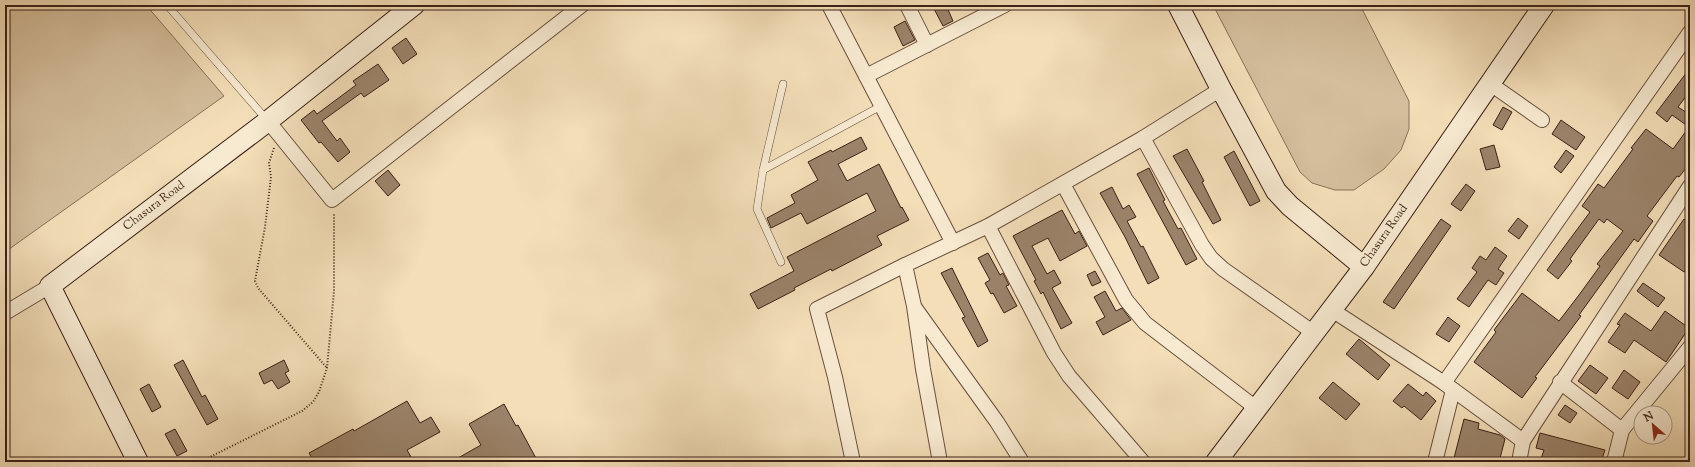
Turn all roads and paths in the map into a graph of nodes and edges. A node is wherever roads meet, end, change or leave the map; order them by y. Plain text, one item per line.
1 (167, 5) edge
2 (414, 5) edge
3 (582, 5) edge
4 (829, 5) edge
5 (906, 5) edge
6 (1004, 5) edge
7 (1178, 5) edge
8 (1544, 5) edge
9 (1690, 32) edge
10 (927, 45) junction
11 (866, 76) junction
12 (1489, 83) junction
13 (783, 84) dead end
14 (1220, 89) junction
15 (881, 106) junction
16 (1542, 120) dead end
17 (274, 127) junction
18 (1143, 138) junction
19 (763, 170) junction
20 (1063, 184) junction
21 (1690, 186) edge
22 (332, 200) junction
23 (988, 226) junction
24 (952, 243) junction
25 (781, 262) dead end
26 (905, 265) junction
27 (1364, 266) junction
28 (50, 286) junction
29 (914, 306) junction
30 (1332, 310) junction
31 (5, 313) edge
32 (1314, 333) junction
33 (1690, 347) edge
34 (1676, 366) junction
35 (327, 368) junction
36 (1690, 368) edge
37 (1560, 382) junction
38 (1448, 387) junction
39 (1256, 408) junction
40 (1622, 430) junction
41 (1523, 441) junction
42 (138, 462) edge
43 (200, 462) edge
44 (853, 462) edge
45 (940, 462) edge
46 (1022, 462) edge
47 (1143, 462) edge
48 (1216, 462) edge
49 (1434, 462) edge
50 (1519, 462) edge
51 (1614, 462) edge

1 - 17 lane
2 - 17 street, Chasura Road
3 - 22 street
4 - 11 street
5 - 10 street
6 - 10 street
7 - 14 street
8 - 12 street, Chasura Road
9 - 38 street
10 - 11 street
11 - 15 street
12 - 16 street
12 - 27 street, Chasura Road
13 - 19 lane
14 - 18 street
14 - 27 street
15 - 19 lane
15 - 24 street
17 - 22 street
17 - 28 street, Chasura Road
17 - 35 path
18 - 20 street
18 - 32 street
19 - 25 lane
20 - 23 street
20 - 39 street
21 - 37 street
22 - 35 path
23 - 24 street
23 - 47 street
24 - 26 street
26 - 29 street
26 - 44 street
27 - 30 street, Chasura Road
28 - 31 street
28 - 42 street
29 - 45 street
29 - 46 street
30 - 32 street, Chasura Road
30 - 38 street
32 - 39 street, Chasura Road
33 - 34 street
34 - 36 street
34 - 40 street
35 - 43 path
37 - 40 street
37 - 41 street
38 - 41 street
38 - 49 street
39 - 48 street, Chasura Road
40 - 51 street
41 - 50 street

